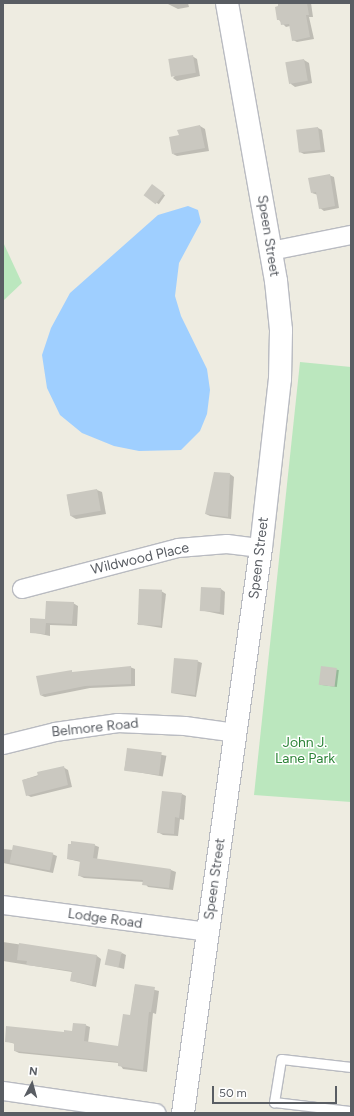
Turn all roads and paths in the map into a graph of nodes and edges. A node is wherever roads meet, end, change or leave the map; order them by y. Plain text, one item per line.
1 (228, 3) edge
2 (351, 235) edge
3 (272, 251) junction
4 (261, 548) junction
5 (22, 589) dead end
6 (236, 733) junction
7 (3, 745) edge
8 (3, 905) edge
9 (208, 932) junction
10 (351, 1067) edge
11 (3, 1091) edge
12 (303, 1109) edge
13 (351, 1111) edge
14 (156, 1113) edge
15 (183, 1113) edge

1 - 3 street, Speen Street
2 - 3 street
3 - 4 street, Speen Street
4 - 5 street, Wildwood Place
4 - 6 street, Speen Street
6 - 7 street, Belmore Road
6 - 9 street, Speen Street
8 - 9 street, Lodge Road
9 - 15 street, Speen Street
10 - 12 lane
11 - 14 street
12 - 13 lane

